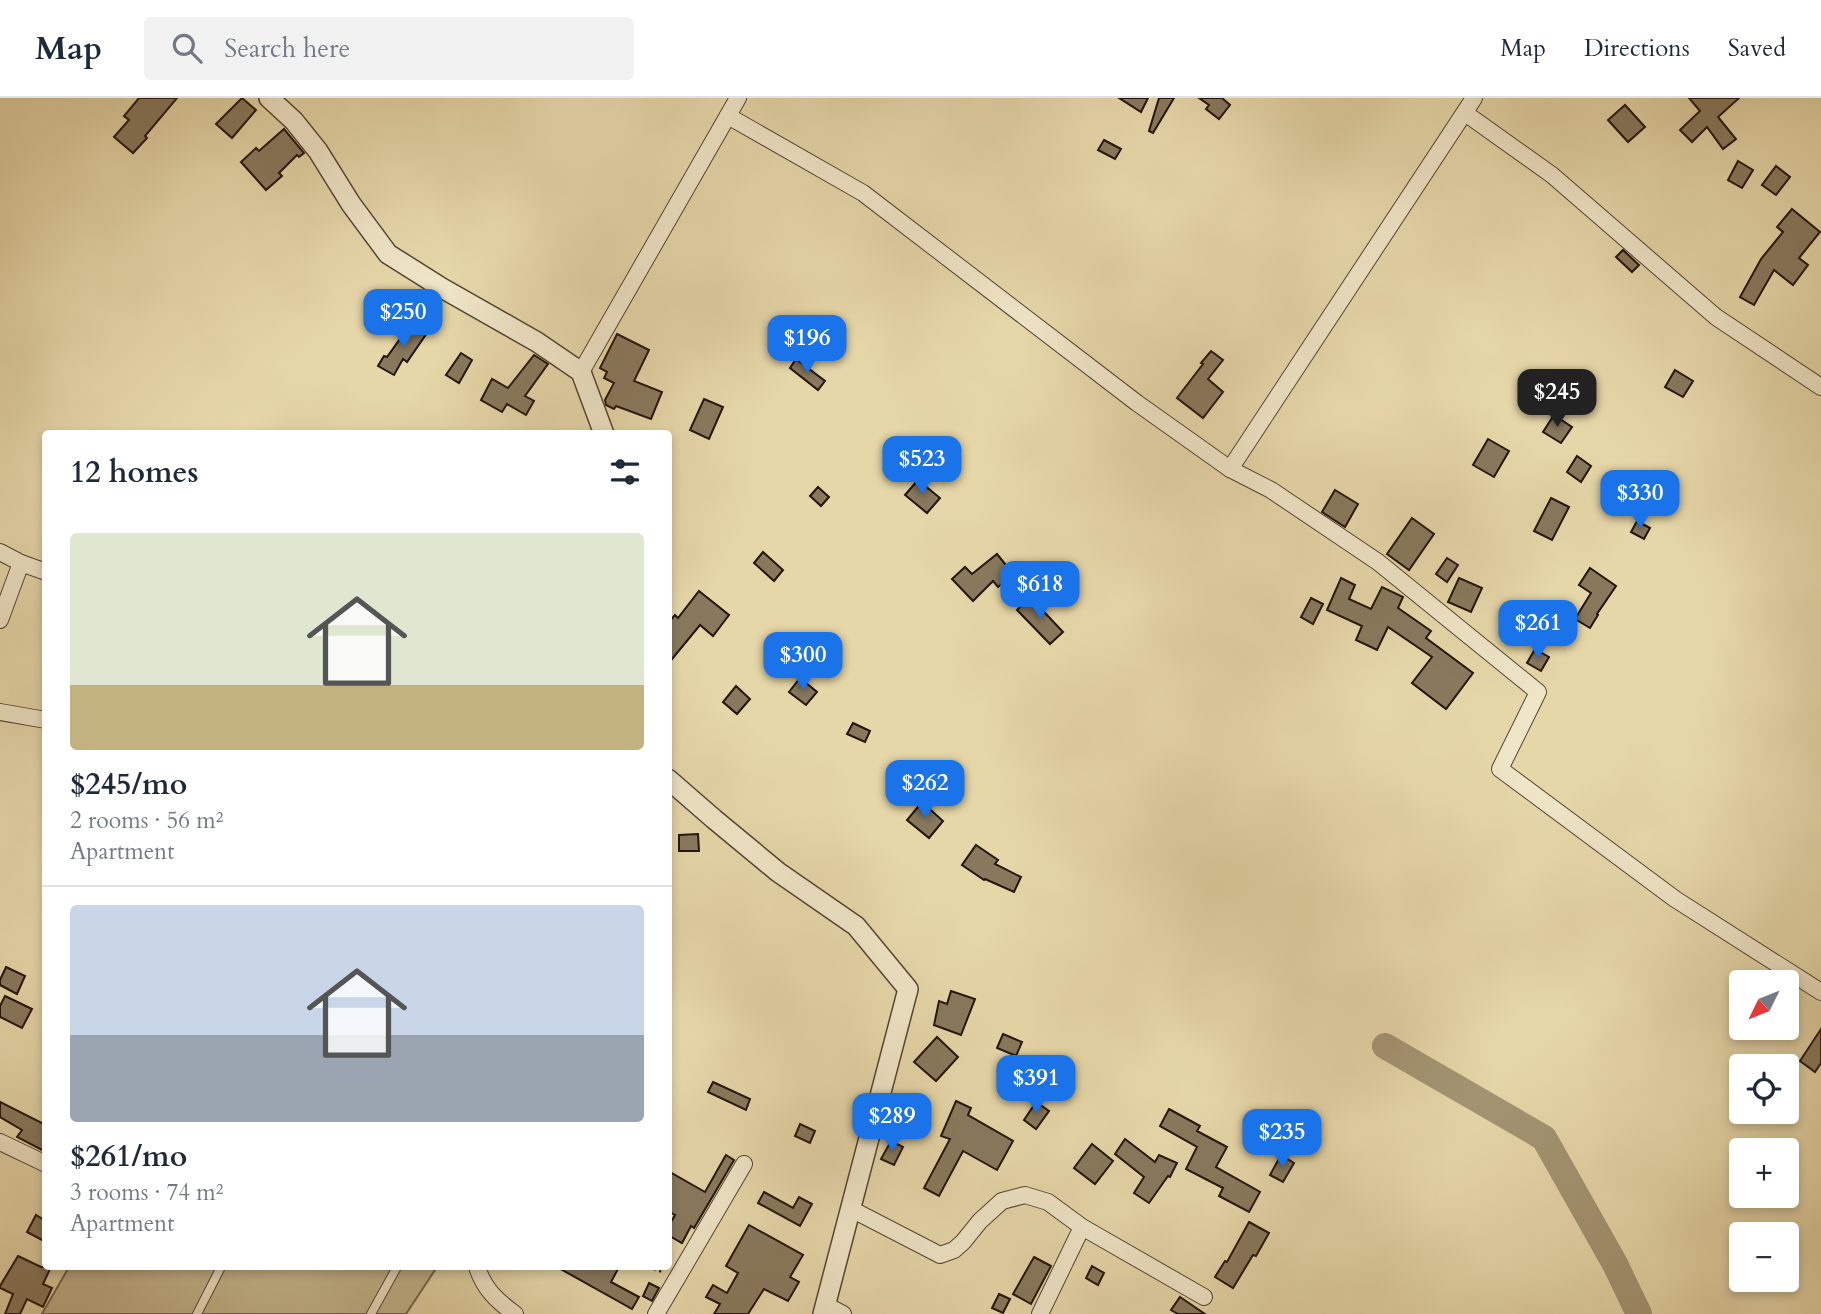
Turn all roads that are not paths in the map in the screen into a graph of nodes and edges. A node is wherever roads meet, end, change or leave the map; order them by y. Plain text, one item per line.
1 (270, 98) edge
2 (738, 98) edge
3 (1474, 98) edge
4 (1465, 113) junction
5 (729, 116) junction
6 (582, 372) junction
7 (1821, 387) edge
8 (603, 430) edge
9 (1230, 469) junction
10 (0, 552) edge
11 (21, 563) junction
12 (42, 571) edge
13 (0, 620) edge
14 (0, 712) edge
15 (42, 719) edge
16 (672, 782) edge
17 (1821, 992) edge
18 (0, 1142) edge
19 (42, 1162) edge
20 (744, 1164) dead end
21 (850, 1209) junction
22 (1082, 1227) junction
23 (219, 1270) edge
24 (395, 1270) edge
25 (478, 1270) edge
26 (1204, 1297) dead end
27 (830, 1311) edge
28 (197, 1314) edge
29 (371, 1314) edge
30 (515, 1314) edge
31 (656, 1314) edge
32 (1040, 1314) edge

1 - 6 street
2 - 5 street
3 - 4 street
4 - 7 street
4 - 9 street
5 - 6 street
5 - 9 street
6 - 8 street
9 - 17 street
10 - 11 street
11 - 12 street
11 - 13 street
14 - 15 street
16 - 21 street
18 - 19 street
20 - 31 street
21 - 22 street
21 - 27 street
22 - 26 street
22 - 32 street
23 - 28 lane
24 - 29 lane
25 - 30 street

